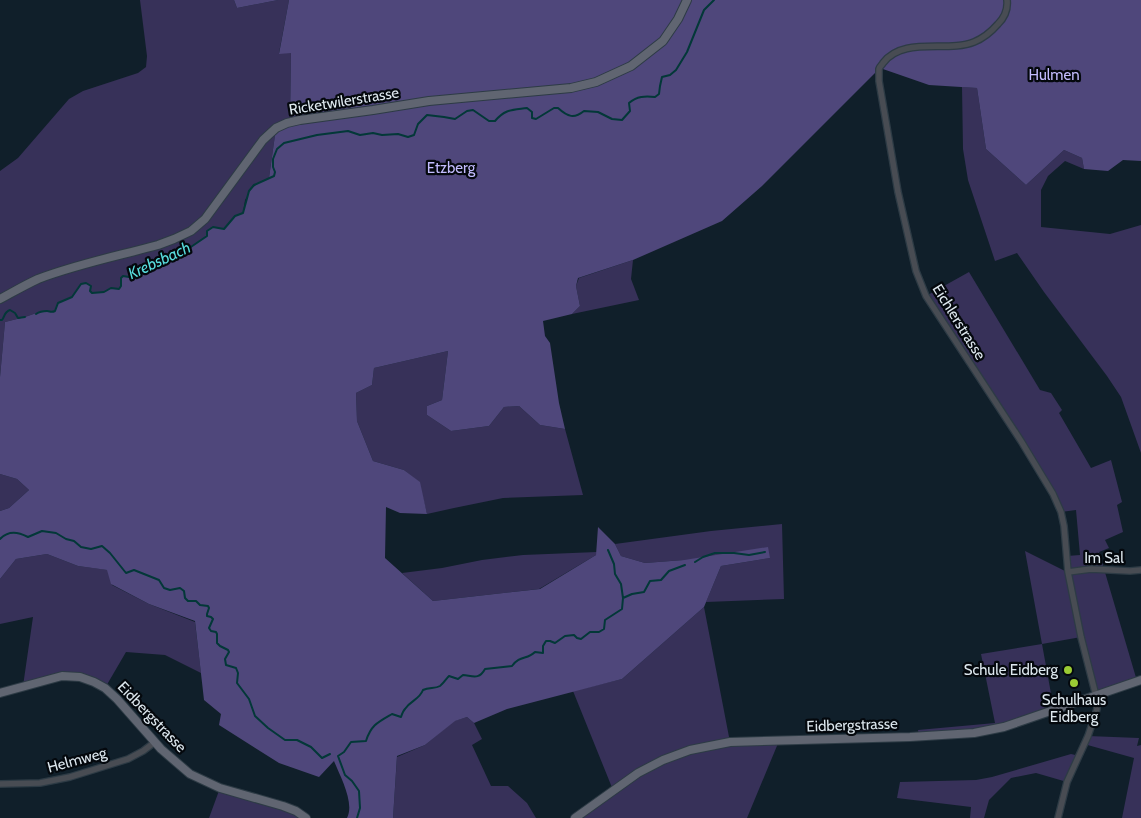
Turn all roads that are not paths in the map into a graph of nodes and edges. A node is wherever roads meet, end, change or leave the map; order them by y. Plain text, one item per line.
1 (687, 0) edge
2 (1007, 0) edge
3 (0, 299) edge
4 (1141, 570) edge
5 (1068, 572) junction
6 (1141, 680) edge
7 (0, 693) edge
8 (1096, 696) junction
9 (155, 742) junction
10 (0, 784) edge
11 (306, 818) edge
12 (575, 818) edge
13 (1058, 818) edge

1 - 3 street, Ricketwilerstrasse
2 - 5 street, Eichlerstrasse
4 - 5 street, Im Sal
5 - 8 street, Eichlerstrasse
6 - 8 street, Eidbergstrasse
7 - 9 street, Eidbergstrasse
8 - 12 street, Eidbergstrasse
8 - 13 street
9 - 10 street, Helmweg
9 - 11 street, Eidbergstrasse

